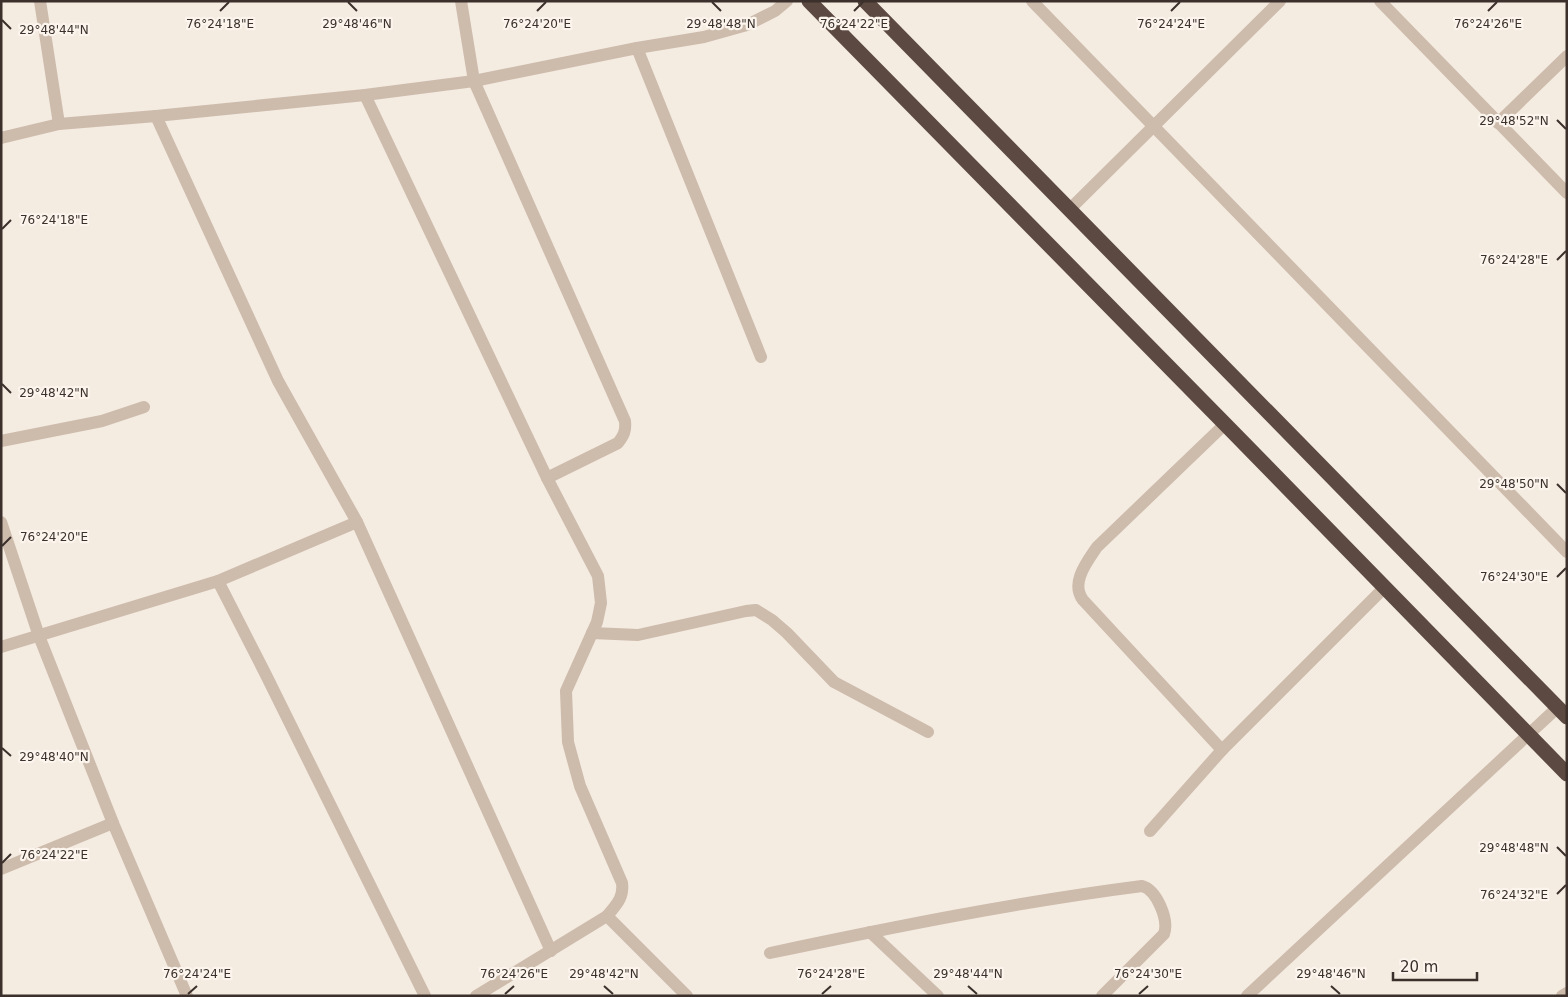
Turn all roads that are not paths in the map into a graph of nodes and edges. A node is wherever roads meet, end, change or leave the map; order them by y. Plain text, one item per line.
1 (40, 1) edge
2 (462, 1) edge
3 (787, 1) edge
4 (809, 1) edge
5 (865, 1) edge
6 (1032, 1) edge
7 (1280, 1) edge
8 (1380, 1) edge
9 (637, 48) junction
10 (1567, 56) edge
11 (474, 81) junction
12 (365, 95) junction
13 (156, 116) junction
14 (1498, 123) junction
15 (59, 124) junction
16 (1154, 126) junction
17 (1, 138) edge
18 (1567, 193) edge
19 (1070, 210) junction
20 (761, 357) dead end
21 (144, 407) dead end
22 (1225, 424) junction
23 (1, 441) edge
24 (548, 478) junction
25 (1, 522) edge
26 (357, 522) junction
27 (1567, 552) edge
28 (218, 581) junction
29 (1385, 587) junction
30 (592, 633) junction
31 (38, 636) junction
32 (1, 647) edge
33 (1562, 712) edge
34 (928, 732) dead end
35 (1528, 736) junction
36 (1222, 750) junction
37 (1567, 774) edge
38 (113, 823) junction
39 (1150, 831) dead end
40 (1, 869) edge
41 (607, 916) junction
42 (870, 932) junction
43 (550, 951) junction
44 (770, 953) dead end
45 (1567, 993) edge
46 (187, 996) edge
47 (425, 996) edge
48 (476, 996) edge
49 (687, 996) edge
50 (938, 996) edge
51 (1102, 996) edge
52 (1247, 996) edge
53 (1562, 996) edge

1 - 15 street
2 - 11 street
3 - 9 street
4 - 22 highway
5 - 19 highway
6 - 16 street
7 - 16 street
8 - 14 street
9 - 11 street
9 - 20 street
10 - 14 street
11 - 12 street
11 - 24 street
12 - 13 street
12 - 24 street
13 - 15 street
13 - 26 street
14 - 18 street
15 - 17 street
16 - 19 street
16 - 27 street
19 - 33 highway
21 - 23 street
22 - 29 highway
22 - 36 street
24 - 30 street
25 - 31 street
26 - 28 street
26 - 43 street
28 - 31 street
28 - 47 street
29 - 35 highway
29 - 36 street
30 - 34 street
30 - 41 street
31 - 32 street
31 - 38 street
33 - 35 street
35 - 37 highway
35 - 52 street
36 - 39 street
38 - 40 street
38 - 46 street
41 - 43 street
41 - 49 street
42 - 44 street
42 - 50 street
42 - 51 street
43 - 48 street
45 - 53 street

